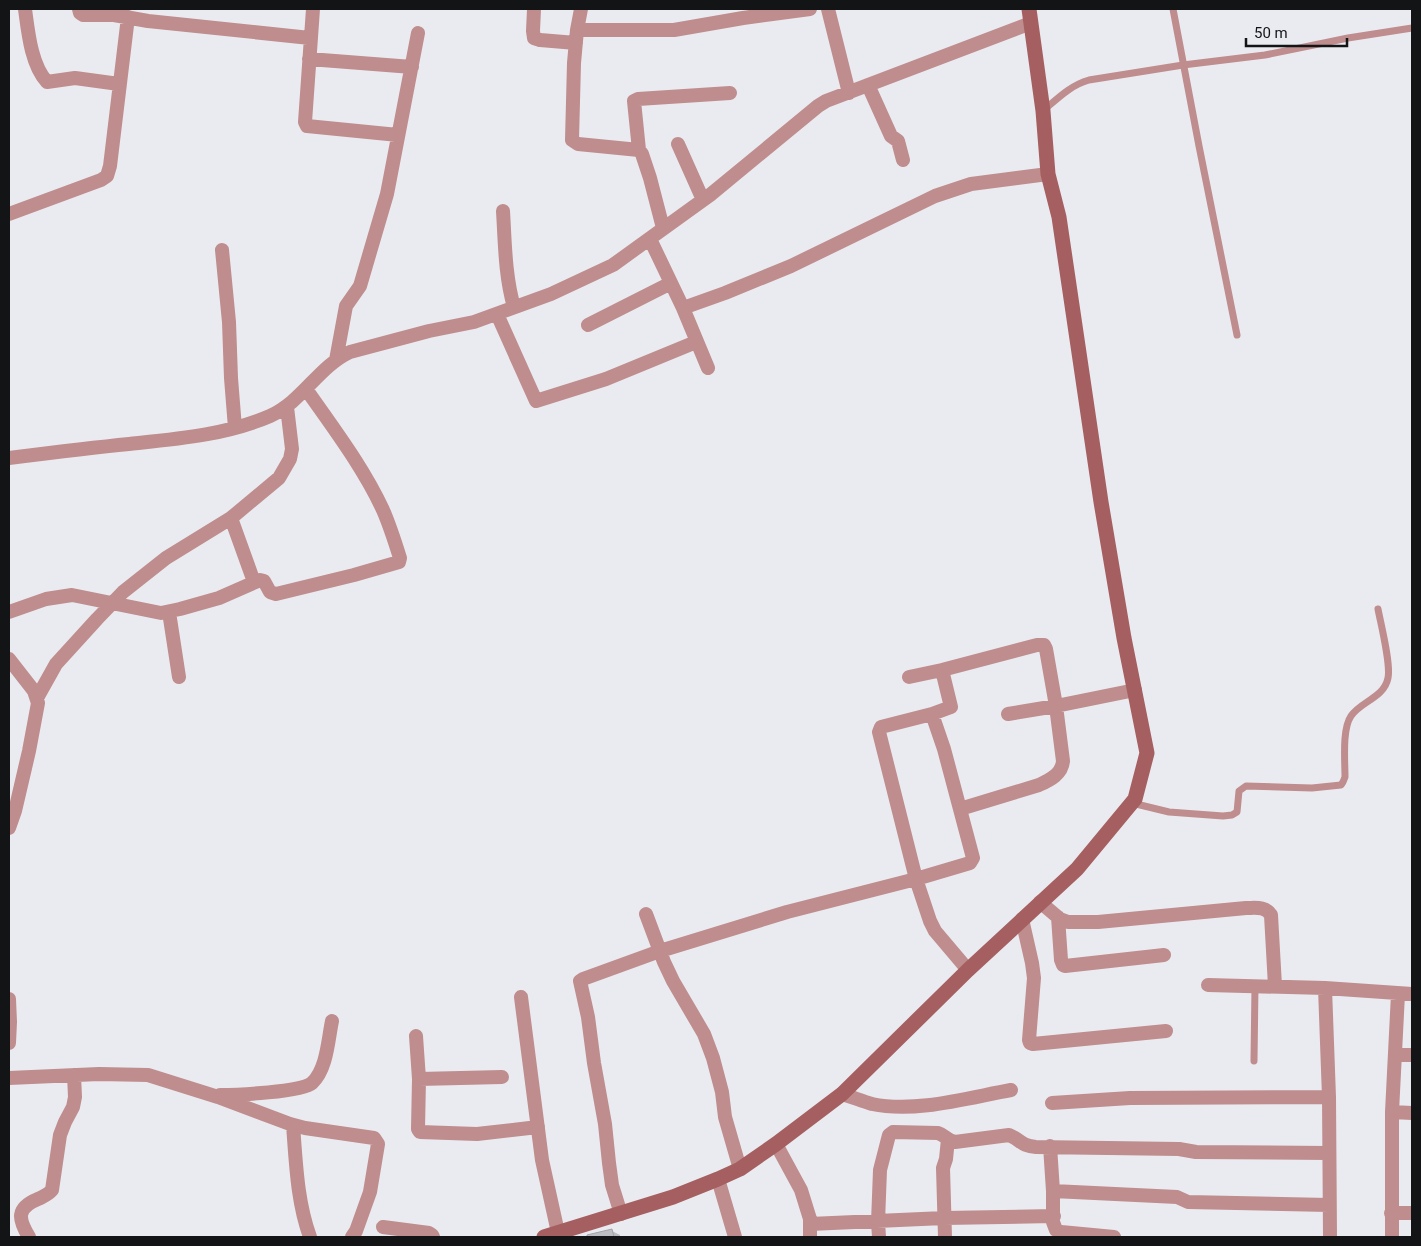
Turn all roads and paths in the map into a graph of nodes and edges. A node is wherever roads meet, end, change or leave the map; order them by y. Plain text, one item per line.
1 (25, 9) edge
2 (79, 9) edge
3 (312, 9) edge
4 (534, 9) edge
5 (581, 9) edge
6 (810, 9) edge
7 (828, 9) edge
8 (1173, 9) edge
9 (1030, 16) edge
10 (128, 17) junction
11 (1412, 28) edge
12 (418, 32) dead end
13 (577, 37) junction
14 (310, 38) junction
15 (309, 59) junction
16 (1183, 65) junction
17 (412, 67) junction
18 (119, 84) junction
19 (868, 85) junction
20 (730, 93) dead end
21 (850, 93) junction
22 (1043, 110) junction
23 (398, 135) junction
24 (678, 144) dead end
25 (639, 150) junction
26 (903, 160) dead end
27 (1048, 174) junction
28 (703, 200) junction
29 (503, 211) dead end
30 (9, 214) edge
31 (663, 228) junction
32 (650, 238) junction
33 (222, 250) dead end
34 (671, 284) junction
35 (514, 307) junction
36 (682, 308) junction
37 (498, 314) junction
38 (588, 325) dead end
39 (1237, 335) dead end
40 (696, 342) junction
41 (336, 360) junction
42 (708, 368) dead end
43 (306, 389) junction
44 (287, 407) junction
45 (235, 428) junction
46 (9, 458) edge
47 (232, 518) junction
48 (254, 582) junction
49 (112, 603) junction
50 (1378, 609) dead end
51 (9, 612) edge
52 (168, 612) junction
53 (9, 659) edge
54 (942, 670) junction
55 (909, 676) dead end
56 (179, 677) dead end
57 (1135, 690) junction
58 (37, 698) junction
59 (1056, 706) junction
60 (932, 714) junction
61 (1008, 714) dead end
62 (1131, 803) junction
63 (960, 809) junction
64 (9, 828) edge
65 (916, 879) junction
66 (1040, 902) junction
67 (646, 914) dead end
68 (1058, 917) junction
69 (1022, 919) junction
70 (660, 951) junction
71 (1164, 955) dead end
72 (968, 970) junction
73 (1208, 985) dead end
74 (1255, 986) junction
75 (1274, 986) junction
76 (1325, 988) junction
77 (1398, 994) junction
78 (1412, 994) edge
79 (522, 997) dead end
80 (9, 999) edge
81 (332, 1021) dead end
82 (1166, 1031) dead end
83 (416, 1036) dead end
84 (9, 1043) edge
85 (1396, 1055) junction
86 (1412, 1055) edge
87 (1254, 1061) dead end
88 (74, 1075) junction
89 (502, 1077) dead end
90 (9, 1078) edge
91 (419, 1079) junction
92 (1011, 1090) dead end
93 (842, 1094) junction
94 (212, 1095) junction
95 (1328, 1097) junction
96 (1052, 1103) dead end
97 (1392, 1112) junction
98 (1412, 1112) edge
99 (293, 1125) junction
100 (538, 1127) junction
101 (948, 1139) junction
102 (776, 1144) junction
103 (1050, 1146) junction
104 (1328, 1153) junction
105 (740, 1169) junction
106 (718, 1180) junction
107 (1053, 1191) junction
108 (1329, 1205) junction
109 (1412, 1213) edge
110 (620, 1214) junction
111 (1392, 1214) junction
112 (1054, 1216) junction
113 (944, 1218) junction
114 (878, 1222) junction
115 (15, 1225) edge
116 (383, 1227) dead end
117 (810, 1231) edge
118 (554, 1236) edge
119 (28, 1237) edge
120 (310, 1237) edge
121 (352, 1237) edge
122 (433, 1237) edge
123 (735, 1237) edge
124 (879, 1237) edge
125 (945, 1237) edge
126 (1114, 1237) edge
127 (1330, 1237) edge
128 (1392, 1237) edge

1 - 18 street
2 - 10 street
3 - 14 street
4 - 13 street
5 - 13 street
6 - 13 street
7 - 21 street
8 - 16 lane
9 - 19 street
9 - 22 main road
10 - 14 street
10 - 18 street
11 - 16 lane
12 - 17 street
13 - 25 street
14 - 15 street
15 - 17 street
15 - 23 street
16 - 22 lane
16 - 39 lane
17 - 23 street
18 - 30 street
19 - 21 street
19 - 26 street
20 - 25 street
21 - 28 street
22 - 27 main road
23 - 41 street
24 - 28 street
25 - 31 street
27 - 36 street
27 - 57 main road
28 - 31 street
29 - 35 street
31 - 32 street
32 - 34 street
32 - 35 street
33 - 45 street
34 - 36 street
34 - 38 street
35 - 37 street
36 - 40 street
37 - 40 street
37 - 41 street
40 - 42 street
41 - 43 street
43 - 44 street
43 - 48 street
44 - 45 street
44 - 47 street
45 - 46 street
47 - 48 street
47 - 49 street
48 - 52 street
49 - 51 street
49 - 52 street
49 - 58 street
50 - 62 lane
52 - 56 street
53 - 58 street
54 - 55 street
54 - 59 street
54 - 60 street
57 - 59 street
57 - 62 main road
58 - 64 street
59 - 61 street
59 - 63 street
60 - 63 street
60 - 65 street
62 - 66 main road
63 - 65 street
65 - 70 street
65 - 72 street
66 - 68 street
66 - 69 main road
67 - 70 street
68 - 71 street
68 - 75 street
69 - 72 main road
69 - 82 street
70 - 105 street
70 - 110 street
72 - 93 main road
73 - 74 street
74 - 75 street
74 - 87 lane
75 - 76 street
76 - 77 street
76 - 95 street
77 - 78 street
77 - 85 street
79 - 100 street
80 - 84 street
81 - 94 street
83 - 91 street
85 - 86 street
85 - 97 street
88 - 90 street
88 - 94 street
88 - 115 street
89 - 91 street
91 - 100 street
92 - 93 street
93 - 102 main road
94 - 99 street
95 - 96 street
95 - 104 street
97 - 98 street
97 - 111 street
99 - 120 street
99 - 121 street
100 - 118 street
101 - 103 street
101 - 113 street
101 - 114 street
102 - 105 main road
102 - 117 street
103 - 104 street
103 - 107 street
104 - 108 street
105 - 106 main road
106 - 110 main road
106 - 123 street
107 - 108 street
107 - 112 street
108 - 127 street
109 - 111 street
110 - 118 main road
111 - 128 street
112 - 113 street
112 - 126 street
113 - 114 street
113 - 125 street
114 - 117 street
114 - 124 street
115 - 119 street
116 - 122 street

